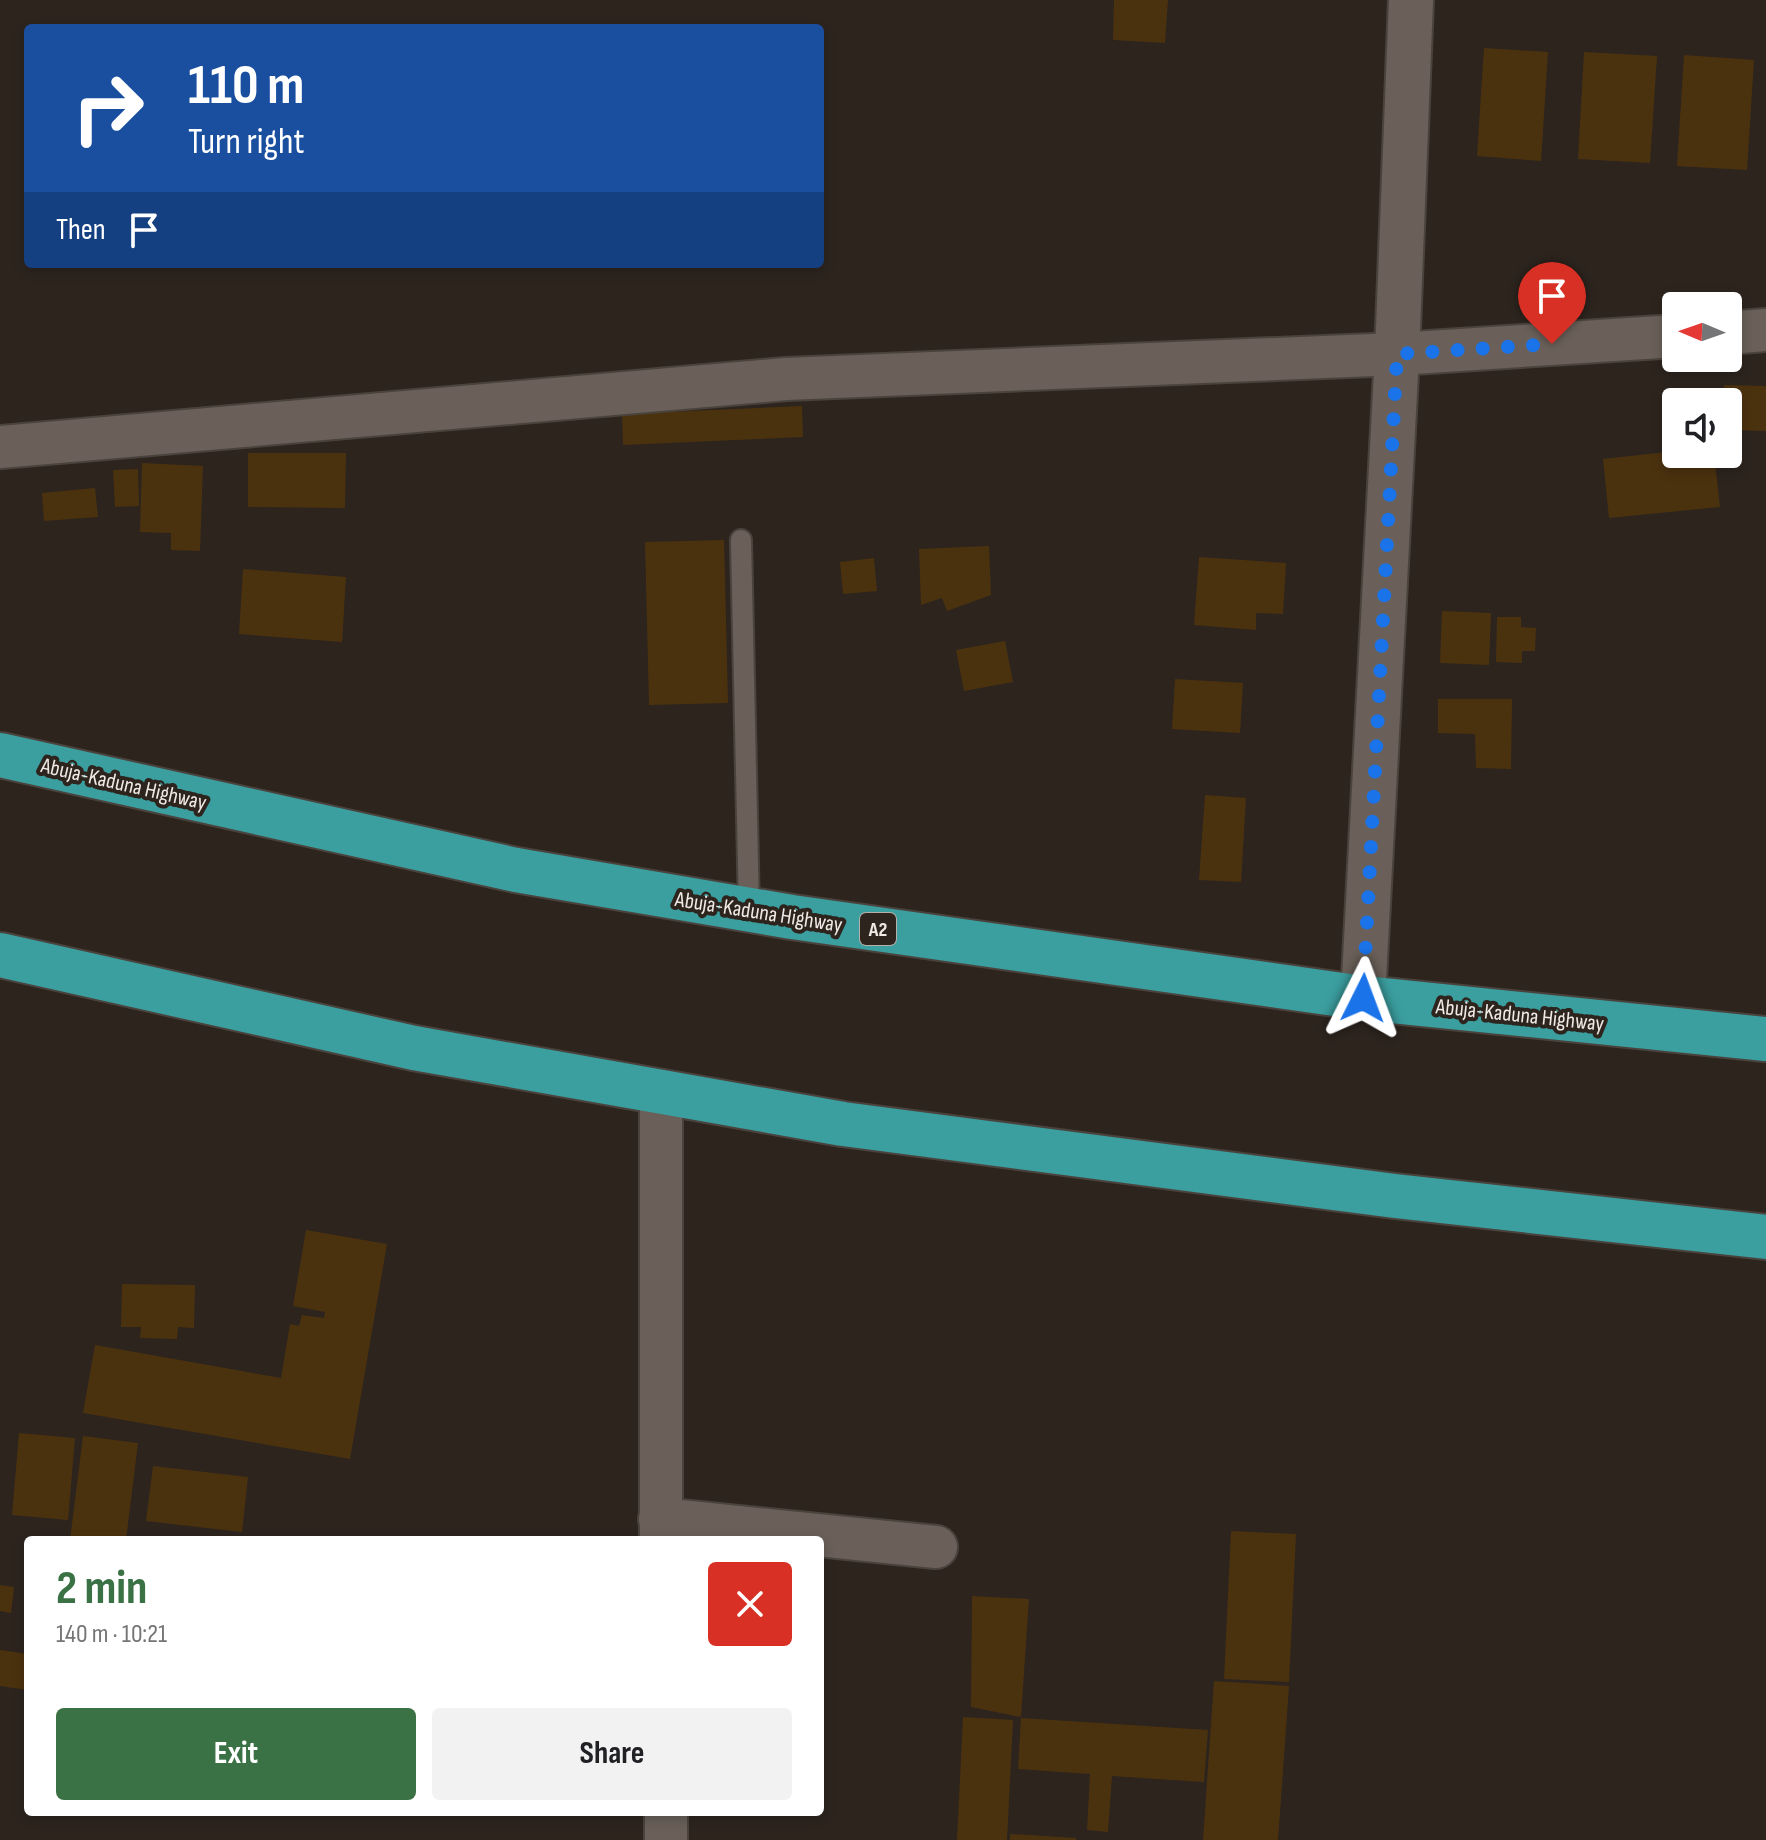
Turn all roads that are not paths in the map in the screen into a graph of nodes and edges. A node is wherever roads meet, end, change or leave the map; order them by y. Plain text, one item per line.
1 (1411, 0) edge
2 (1766, 330) edge
3 (1742, 332) edge
4 (1662, 337) edge
5 (1397, 354) junction
6 (0, 447) edge
7 (741, 540) dead end
8 (0, 755) edge
9 (749, 910) junction
10 (0, 955) edge
11 (1363, 998) junction
12 (1766, 1039) edge
13 (661, 1091) junction
14 (1766, 1237) edge
15 (661, 1530) edge
16 (758, 1536) edge
17 (824, 1540) edge
18 (936, 1547) dead end
19 (666, 1816) edge
20 (666, 1840) edge

1 - 5 street
2 - 3 street
4 - 5 street
5 - 6 street
5 - 11 street
7 - 9 lane
8 - 9 highway, Abuja-Kaduna Highway / A2
9 - 11 highway, Abuja-Kaduna Highway / A2
10 - 13 highway
11 - 12 highway, Abuja-Kaduna Highway / A2
13 - 14 highway
13 - 15 street
15 - 16 street
17 - 18 street
19 - 20 street

